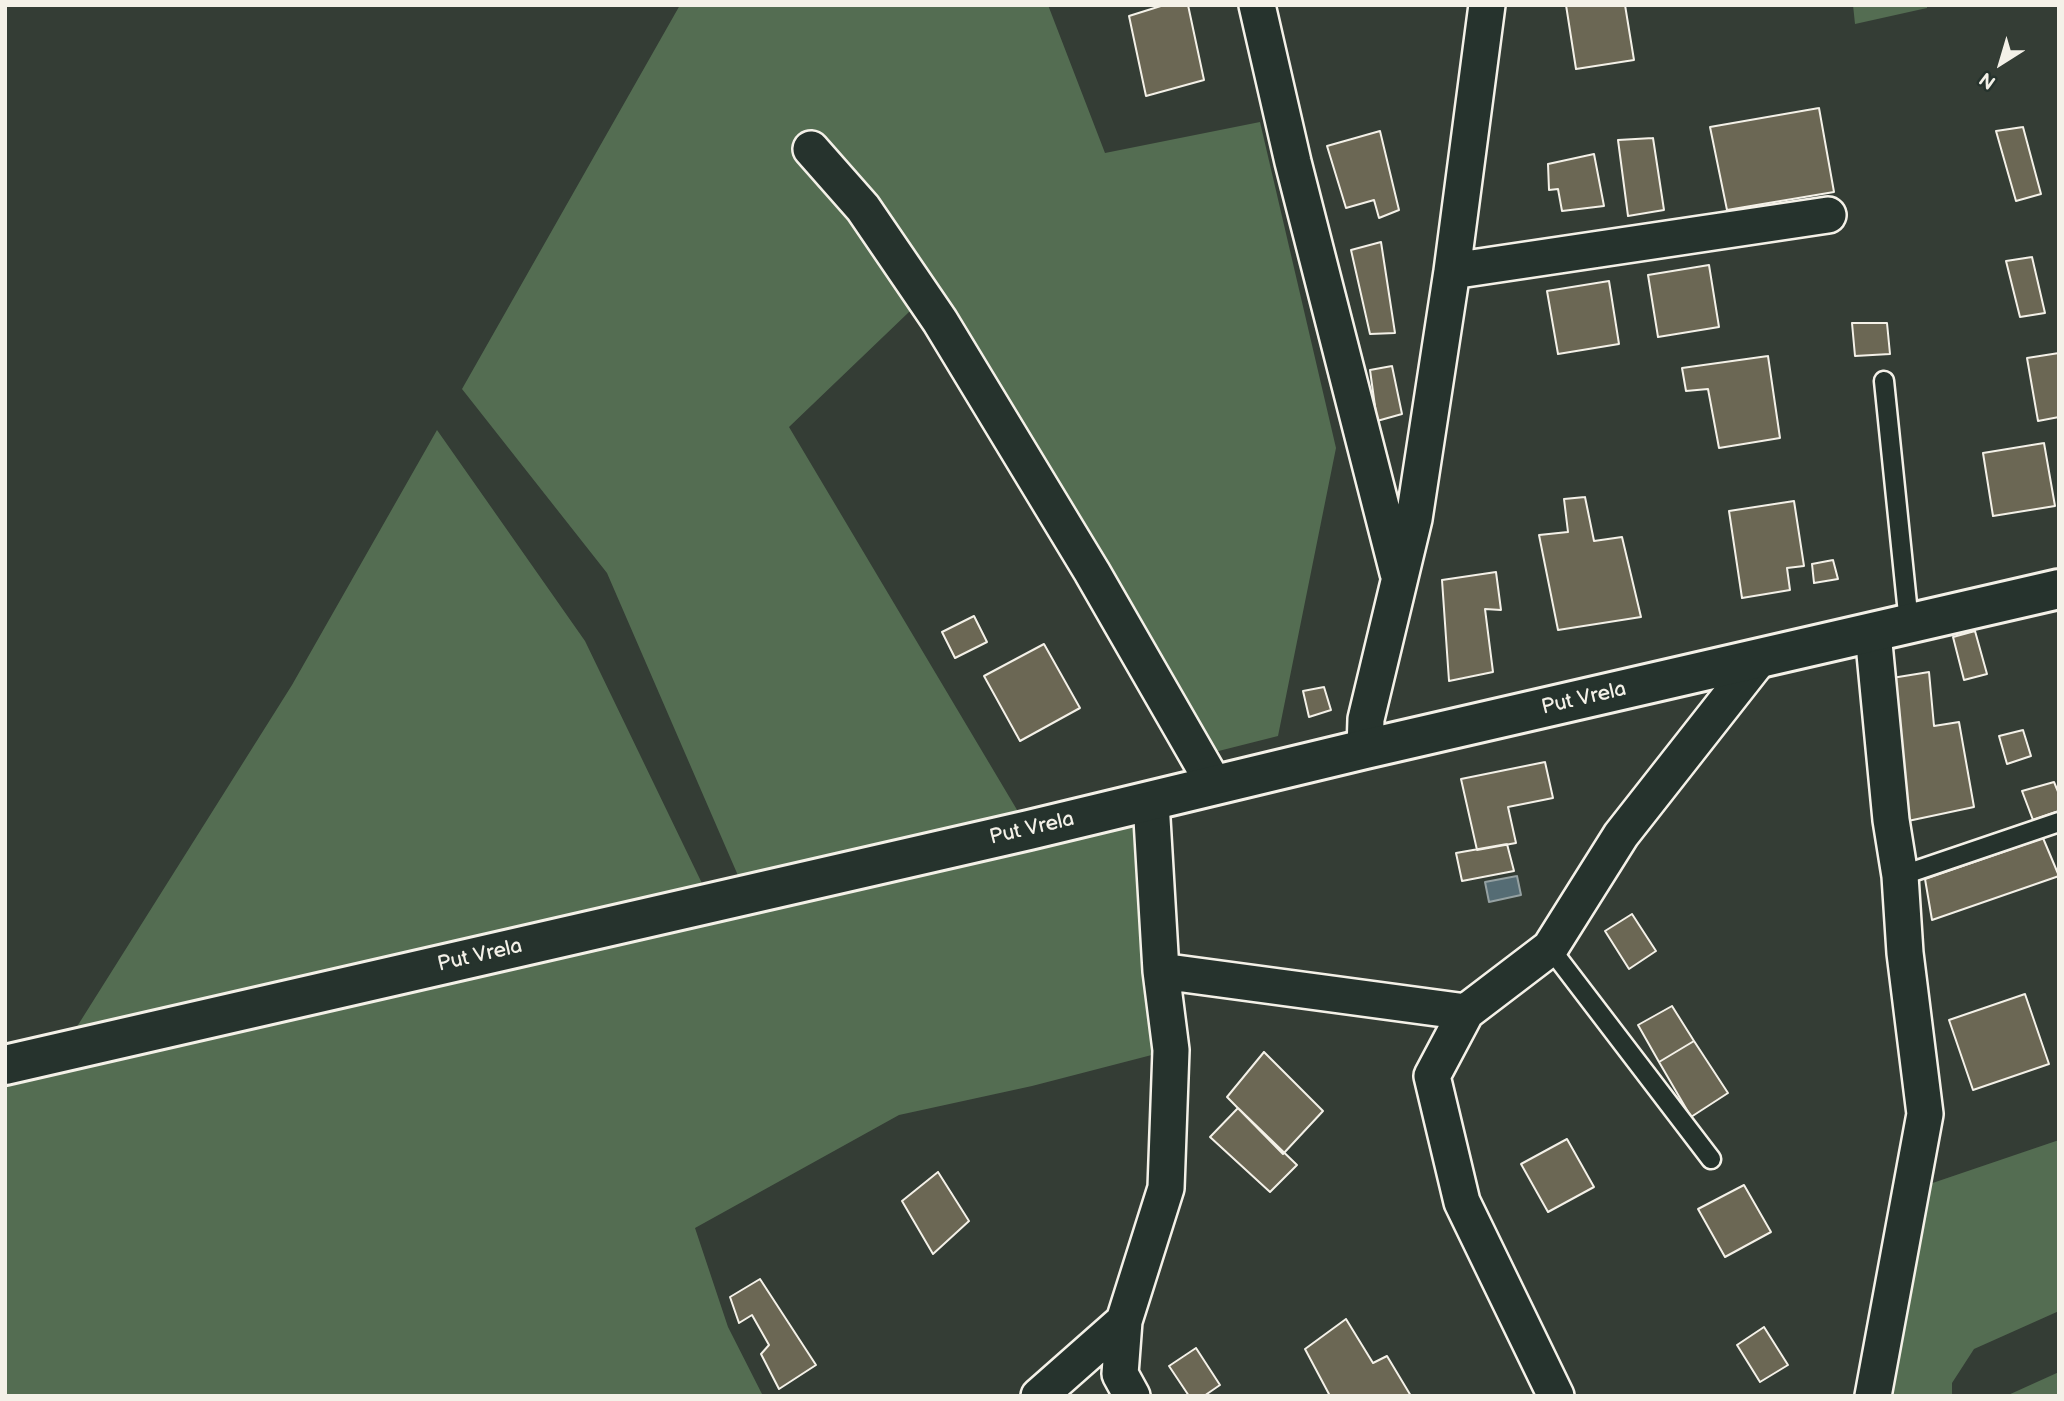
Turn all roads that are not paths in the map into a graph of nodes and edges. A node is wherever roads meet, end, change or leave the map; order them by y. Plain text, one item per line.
1 (1256, 5) edge
2 (1487, 5) edge
3 (811, 149) dead end
4 (1828, 215) dead end
5 (1452, 271) junction
6 (1884, 381) dead end
7 (1399, 576) junction
8 (2059, 589) edge
9 (1891, 628) junction
10 (1760, 658) junction
11 (1365, 749) junction
12 (1215, 786) junction
13 (1151, 802) junction
14 (2059, 822) edge
15 (1900, 876) junction
16 (1550, 948) junction
17 (1161, 971) junction
18 (1466, 1012) junction
19 (5, 1065) edge
20 (1711, 1159) dead end
21 (1124, 1321) junction
22 (1039, 1396) edge
23 (1132, 1396) edge
24 (1556, 1396) edge
25 (1873, 1396) edge

1 - 7 street
2 - 5 street
3 - 12 street
4 - 5 street
5 - 7 street
6 - 9 lane
7 - 11 street
8 - 9 main road, Put Vrela
9 - 10 main road, Put Vrela
9 - 15 street
10 - 11 main road, Put Vrela
10 - 16 street
11 - 12 main road, Put Vrela
12 - 13 main road, Put Vrela
13 - 17 street
13 - 19 main road, Put Vrela
14 - 15 lane
15 - 25 street
16 - 18 street
16 - 20 lane
17 - 18 street
17 - 21 street
18 - 24 street
21 - 22 street
21 - 23 street

